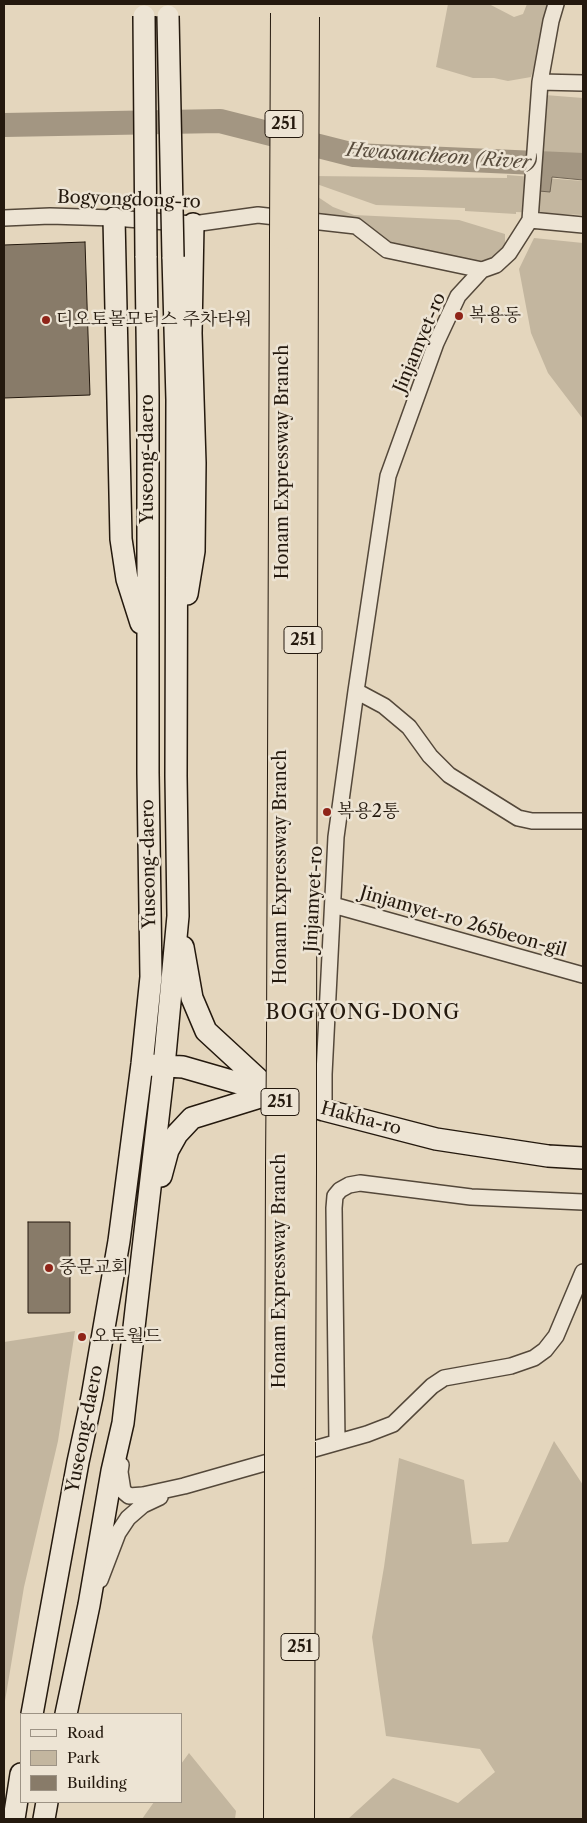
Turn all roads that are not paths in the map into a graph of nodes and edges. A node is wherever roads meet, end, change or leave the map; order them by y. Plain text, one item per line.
1 (556, 4) edge
2 (295, 9) edge
3 (144, 10) edge
4 (168, 10) edge
5 (540, 82) junction
6 (583, 83) edge
7 (530, 216) junction
8 (4, 218) edge
9 (114, 218) junction
10 (193, 224) junction
11 (583, 225) edge
12 (482, 270) junction
13 (148, 643) junction
14 (176, 671) junction
15 (356, 691) junction
16 (583, 821) edge
17 (333, 904) junction
18 (178, 916) junction
19 (583, 975) edge
20 (142, 1064) junction
21 (164, 1066) junction
22 (273, 1093) junction
23 (324, 1110) junction
24 (583, 1158) edge
25 (583, 1202) edge
26 (146, 1231) junction
27 (583, 1272) edge
28 (123, 1423) junction
29 (337, 1442) junction
30 (290, 1476) junction
31 (184, 1486) junction
32 (89, 1605) junction
33 (32, 1713) edge
34 (66, 1713) edge
35 (20, 1780) edge
36 (47, 1803) edge
37 (14, 1819) edge
38 (44, 1819) edge
39 (278, 1819) edge
40 (300, 1819) edge

1 - 5 street, Jinjamyet-ro
2 - 30 highway, Honam Expressway Branch / 251, bridge
3 - 13 street, Yuseong-daero, bridge
4 - 14 street, Yuseong-daero, bridge
5 - 6 street
5 - 7 street, Jinjamyet-ro
7 - 11 street
7 - 12 street, Jinjamyet-ro
8 - 9 street, Bogyongdong-ro
9 - 10 street, Bogyongdong-ro
9 - 13 street
10 - 12 street, Bogyongdong-ro
10 - 14 street
12 - 15 street, Jinjamyet-ro
13 - 20 street, Yuseong-daero
14 - 18 street, Yuseong-daero
15 - 16 street
15 - 17 street, Jinjamyet-ro
17 - 19 street, Jinjamyet-ro 265beon-gil
17 - 23 street, Jinjamyet-ro
18 - 21 street, Yuseong-daero
18 - 22 street
20 - 21 street, Hakha-ro
20 - 33 street, Yuseong-daero
21 - 22 street, Hakha-ro
21 - 26 street, Yuseong-daero
22 - 23 street, Hakha-ro
22 - 26 street
23 - 24 street, Hakha-ro
25 - 29 street
26 - 28 street, Yuseong-daero
27 - 29 street
28 - 31 street
28 - 32 street, Yuseong-daero
29 - 31 street
30 - 39 highway, Honam Expressway Branch / 251
30 - 40 highway, Honam Expressway Branch / 251
31 - 32 street
32 - 34 street, Yuseong-daero
35 - 37 street
36 - 38 street

